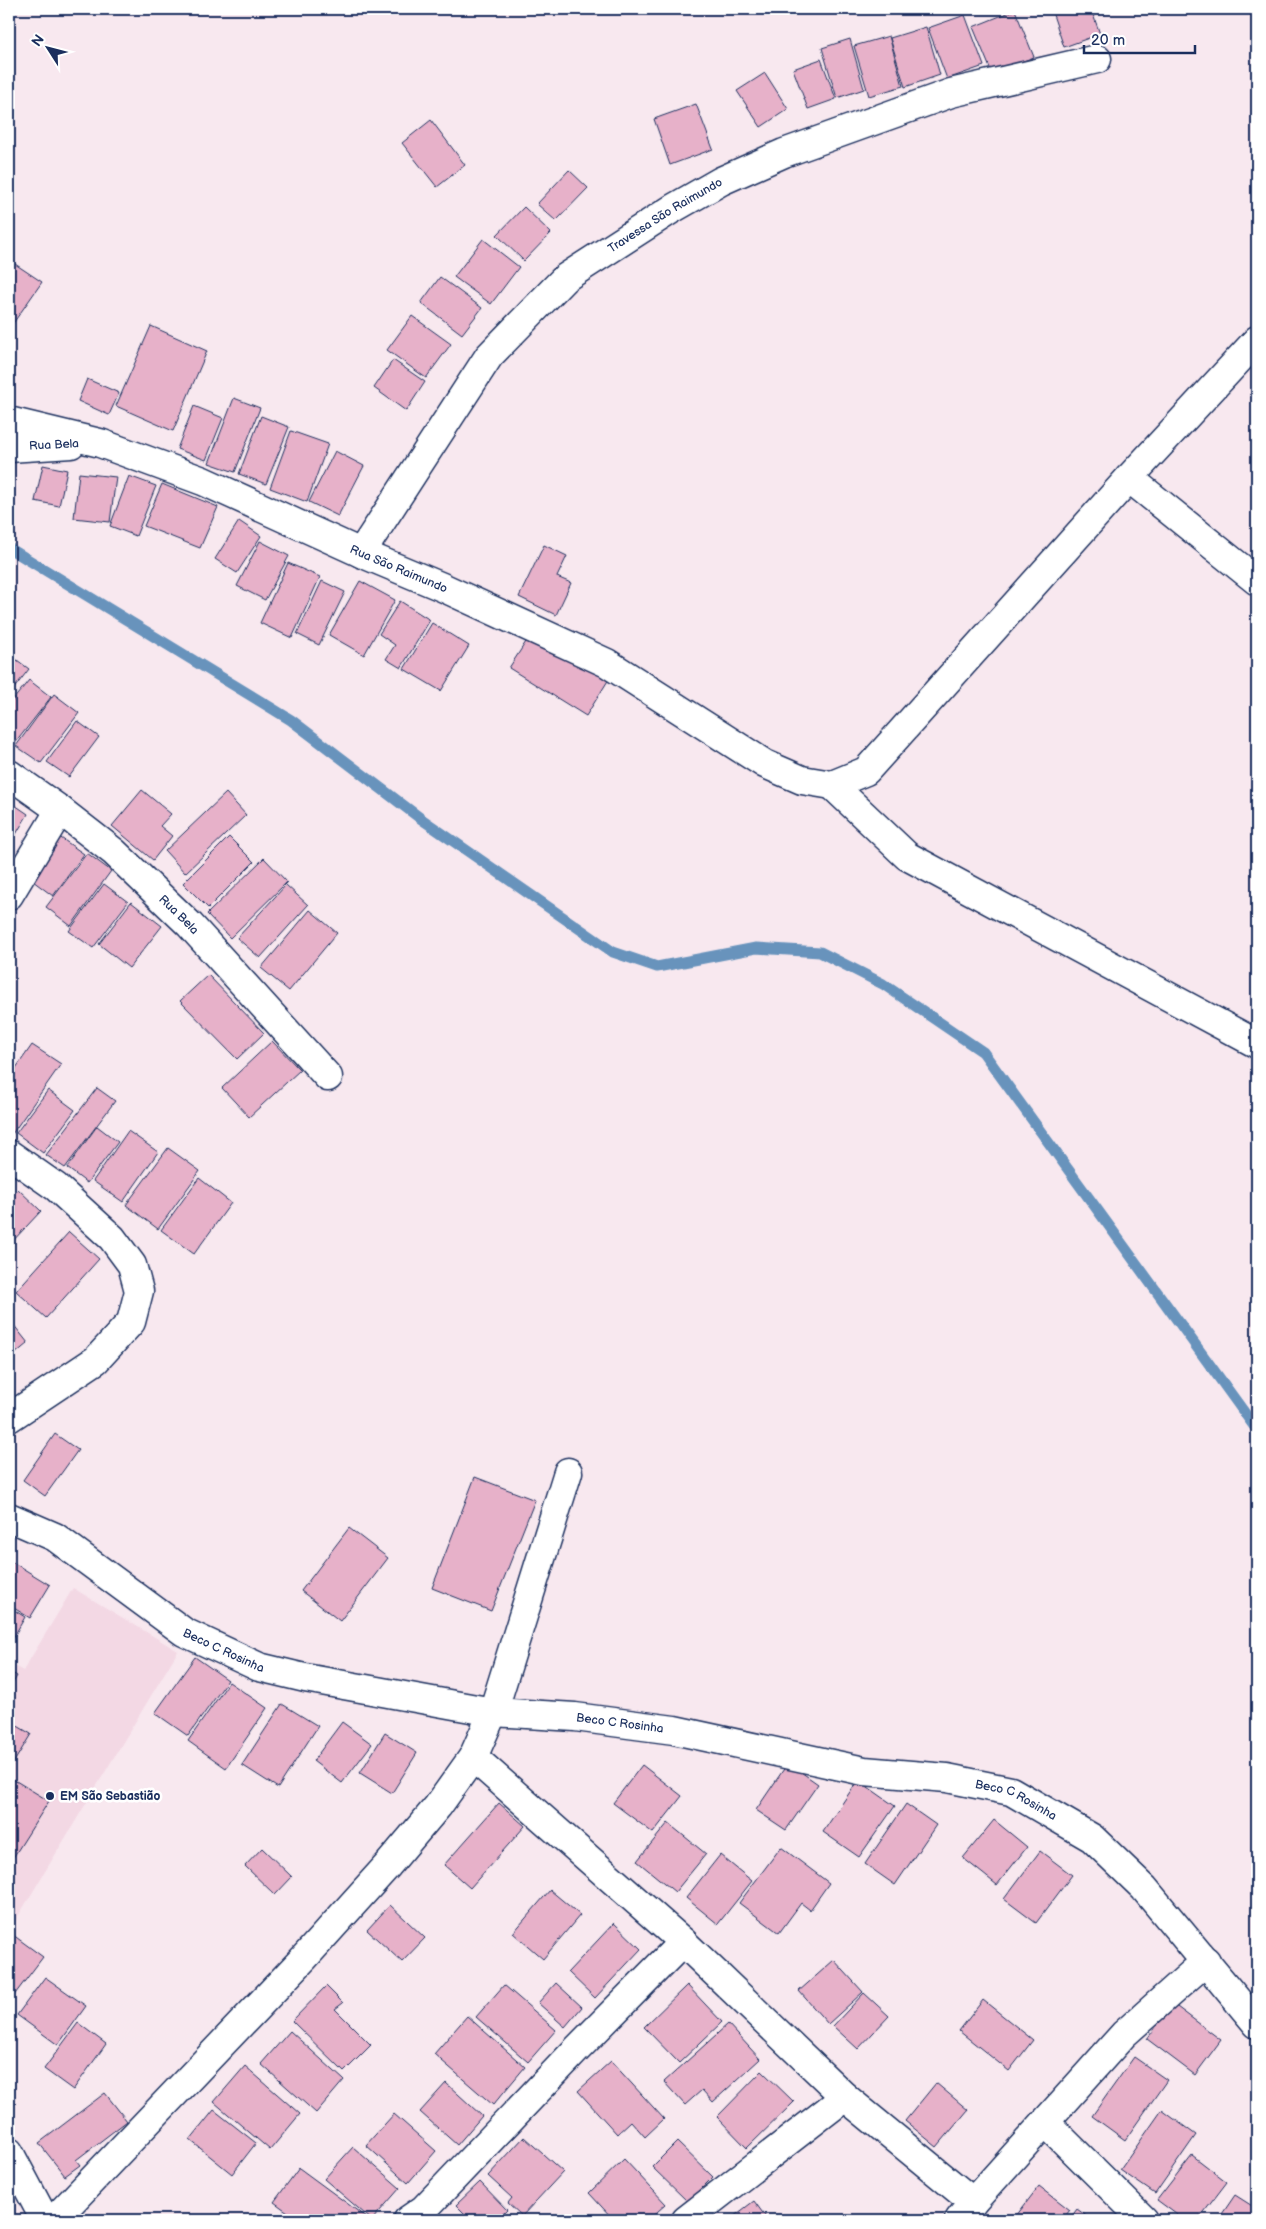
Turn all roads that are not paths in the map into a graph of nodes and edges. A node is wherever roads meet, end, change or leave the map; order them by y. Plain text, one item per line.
1 (1097, 58) dead end
2 (1257, 340) edge
3 (9, 421) edge
4 (100, 443) junction
5 (9, 448) edge
6 (1129, 478) junction
7 (361, 553) junction
8 (1257, 581) edge
9 (9, 774) edge
10 (832, 785) junction
11 (60, 810) junction
12 (9, 895) edge
13 (1257, 1044) edge
14 (328, 1078) dead end
15 (9, 1154) edge
16 (9, 1418) edge
17 (568, 1472) dead end
18 (9, 1517) edge
19 (493, 1712) junction
20 (473, 1757) junction
21 (683, 1942) junction
22 (1206, 1961) junction
23 (1257, 2024) edge
24 (845, 2097) junction
25 (1045, 2122) junction
26 (9, 2152) edge
27 (966, 2211) edge
28 (45, 2220) edge
29 (54, 2220) edge
30 (408, 2220) edge
31 (686, 2220) edge
32 (1144, 2220) edge

1 - 7 street, Travessa São Raimundo
2 - 6 street
3 - 4 street, Rua São Raimundo
4 - 5 street, Rua Bela
4 - 7 street, Rua São Raimundo
6 - 8 street
6 - 10 street
7 - 10 street, Rua São Raimundo
9 - 11 street, Rua Bela
10 - 13 street
11 - 12 street
11 - 14 street, Rua Bela
15 - 16 street
17 - 19 street
18 - 19 street, Beco C Rosinha
19 - 20 street
19 - 22 street, Beco C Rosinha
20 - 21 street
20 - 29 street
21 - 24 street
21 - 30 street
22 - 23 street, Beco C Rosinha
22 - 25 street
24 - 27 street
24 - 31 street
25 - 27 street
25 - 32 street
26 - 28 street

